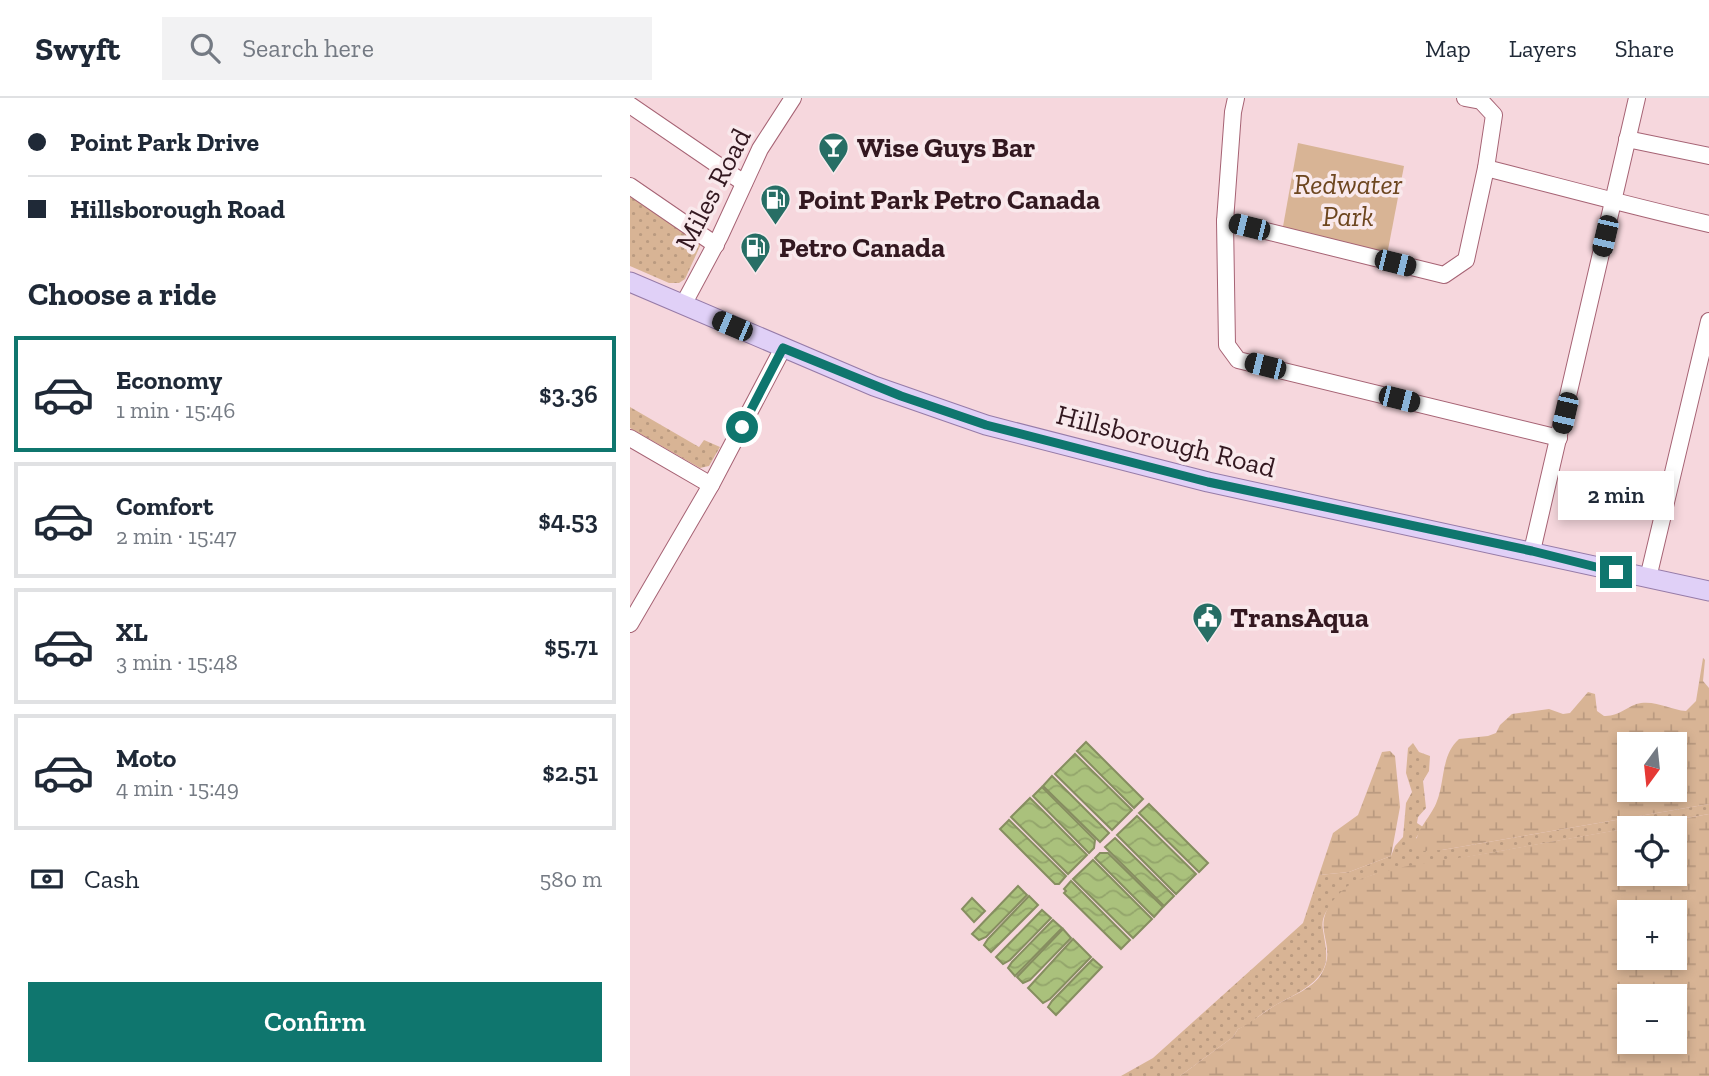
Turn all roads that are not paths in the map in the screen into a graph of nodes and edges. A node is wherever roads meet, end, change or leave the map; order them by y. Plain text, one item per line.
1 (793, 98) edge
2 (1236, 98) edge
3 (1465, 98) edge
4 (1637, 98) edge
5 (636, 104) edge
6 (1627, 138) junction
7 (1709, 156) edge
8 (1486, 168) junction
9 (744, 183) junction
10 (630, 186) edge
11 (1613, 202) junction
12 (1225, 221) junction
13 (1709, 224) edge
14 (716, 245) junction
15 (630, 282) edge
16 (683, 305) junction
17 (1709, 321) edge
18 (783, 348) junction
19 (630, 438) edge
20 (1559, 438) junction
21 (711, 485) junction
22 (1532, 551) junction
23 (1648, 578) junction
24 (1709, 591) edge
25 (630, 624) edge

1 - 9 street, Miles Road
2 - 12 street
3 - 8 street
4 - 6 street
5 - 9 street
6 - 7 street
6 - 11 street
8 - 11 street
8 - 12 street
9 - 14 street, Miles Road
10 - 14 street
11 - 13 street
11 - 20 street
12 - 20 street
14 - 16 street, Miles Road
15 - 16 main road, Hillsborough Road
16 - 18 main road, Hillsborough Road
17 - 23 street
18 - 21 street
18 - 22 main road, Hillsborough Road
19 - 21 street
20 - 22 street
21 - 25 street
22 - 23 main road, Hillsborough Road
23 - 24 main road, Hillsborough Road

